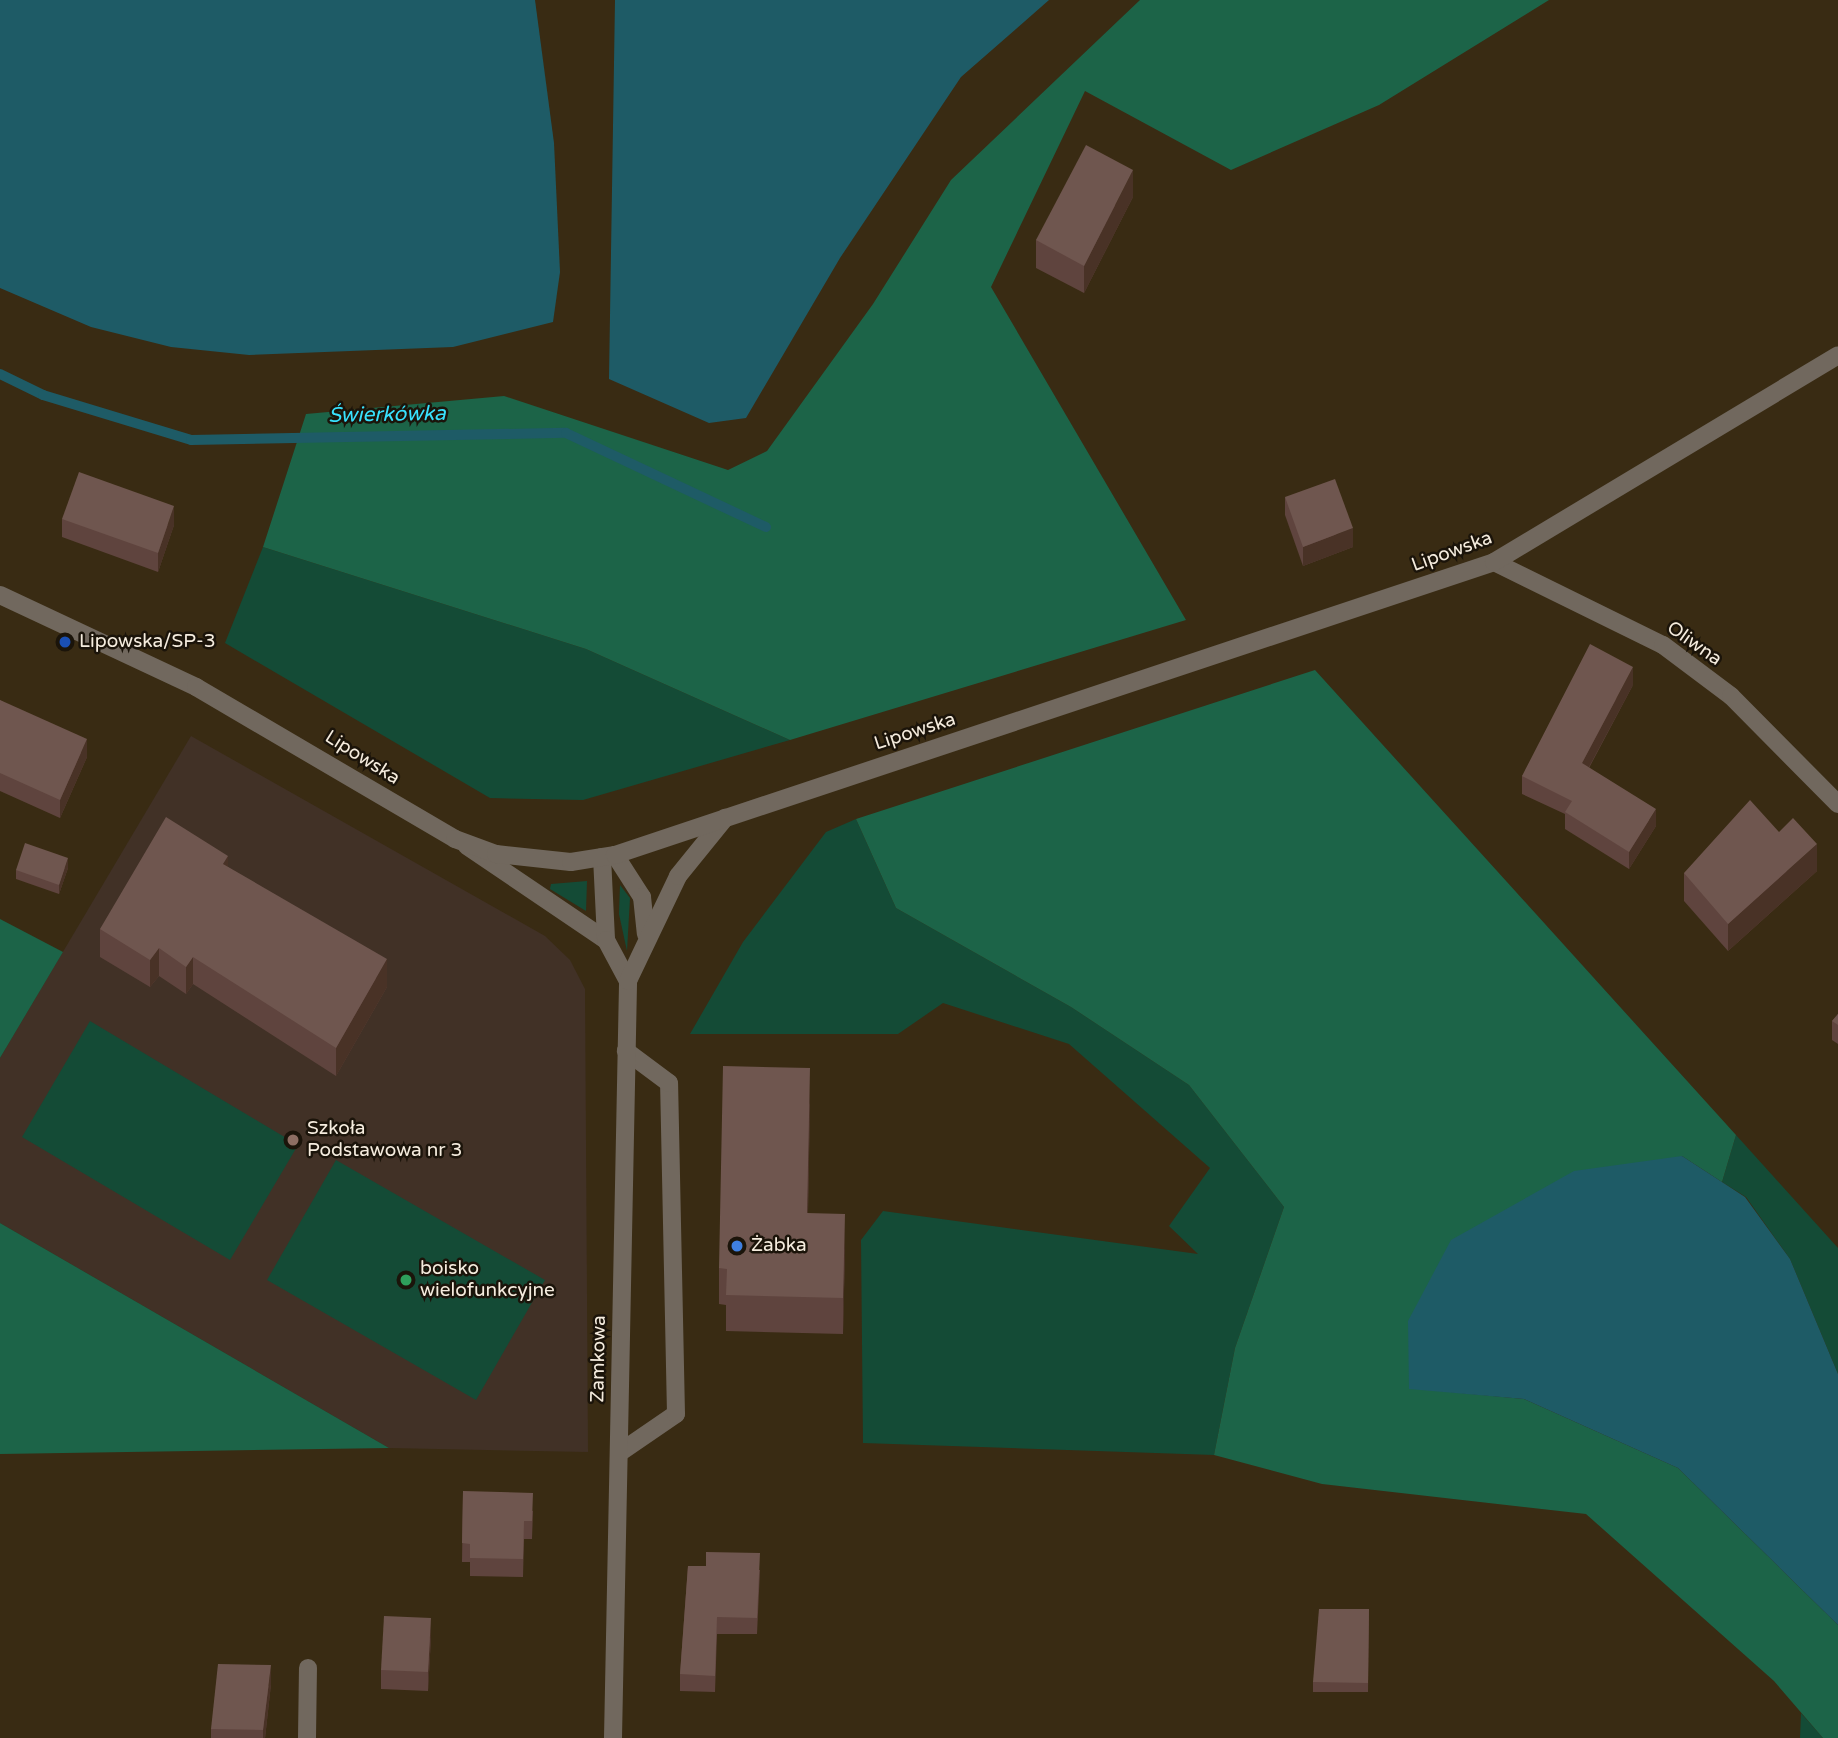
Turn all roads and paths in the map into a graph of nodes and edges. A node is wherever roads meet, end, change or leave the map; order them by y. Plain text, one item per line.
1 (1838, 355) edge
2 (1494, 562) junction
3 (0, 594) edge
4 (1838, 804) edge
5 (726, 818) junction
6 (455, 838) junction
7 (608, 856) junction
8 (646, 934) junction
9 (606, 940) junction
10 (628, 981) junction
11 (626, 1051) junction
12 (619, 1453) junction
13 (308, 1668) dead end
14 (307, 1738) edge
15 (613, 1738) edge

1 - 2 street, Lipowska
2 - 4 street, Oliwna
2 - 5 street, Lipowska
3 - 6 street, Lipowska
5 - 7 street, Lipowska
5 - 8 street, Zamkowa
6 - 7 street, Lipowska
6 - 9 street, Zamkowa
7 - 8 street, Zamkowa
7 - 9 street, Zamkowa
8 - 10 street, Zamkowa
9 - 10 street, Zamkowa
10 - 11 street, Zamkowa
11 - 12 street, Zamkowa
11 - 12 street
12 - 15 street, Zamkowa
13 - 14 street

